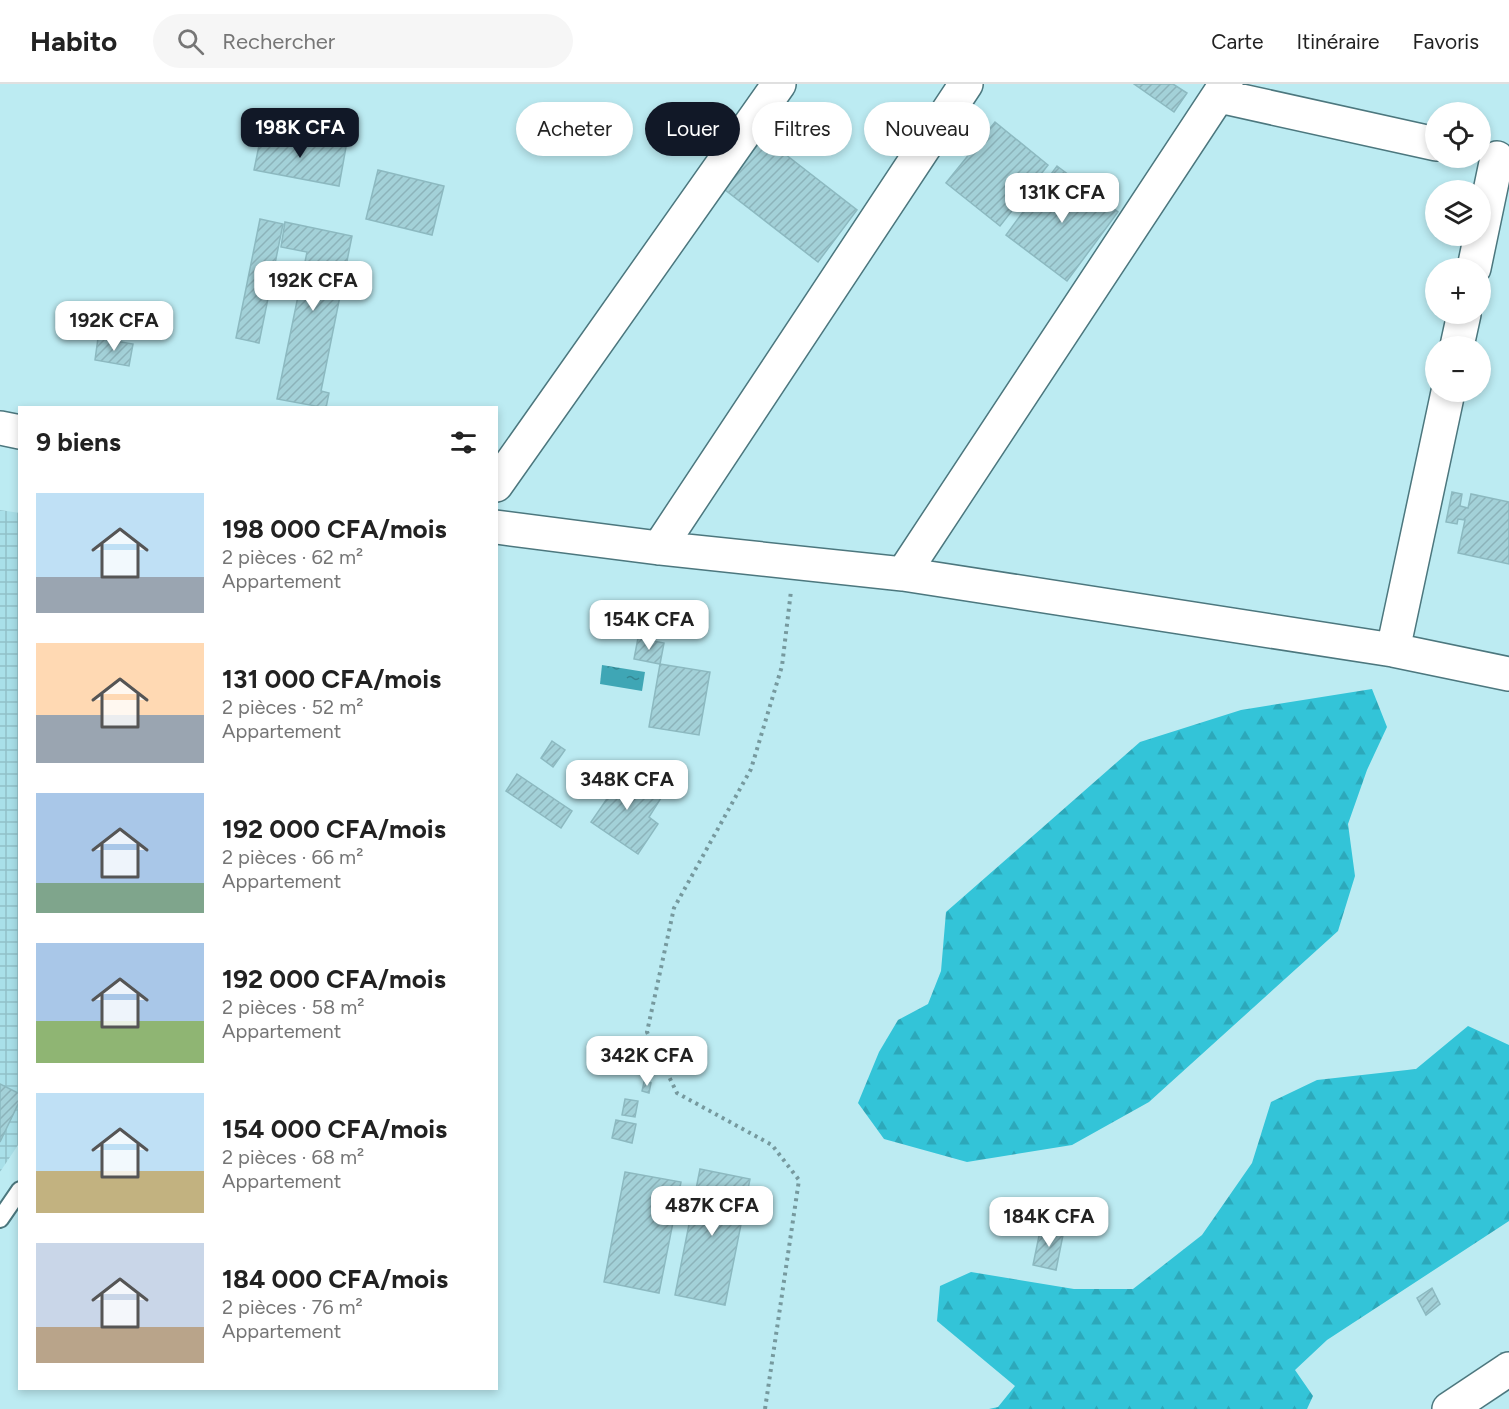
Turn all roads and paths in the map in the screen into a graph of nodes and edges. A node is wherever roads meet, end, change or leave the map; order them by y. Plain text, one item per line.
1 (779, 84) edge
2 (966, 84) edge
3 (1222, 90) edge
4 (1425, 141) edge
5 (1495, 157) edge
6 (1476, 258) edge
7 (1446, 402) edge
8 (0, 428) edge
9 (18, 432) edge
10 (498, 482) edge
11 (498, 527) edge
12 (659, 548) junction
13 (794, 562) junction
14 (903, 574) junction
15 (1394, 650) junction
16 (1509, 674) edge
17 (18, 1193) edge
18 (0, 1219) edge
19 (1509, 1369) edge
20 (765, 1409) edge
21 (1449, 1409) edge

1 - 10 street
2 - 12 street
3 - 4 street
3 - 14 street
5 - 6 street
7 - 15 street
8 - 9 street
11 - 12 street
12 - 13 street
13 - 14 street
13 - 20 path
14 - 15 street
15 - 16 street
17 - 18 lane
19 - 21 street

